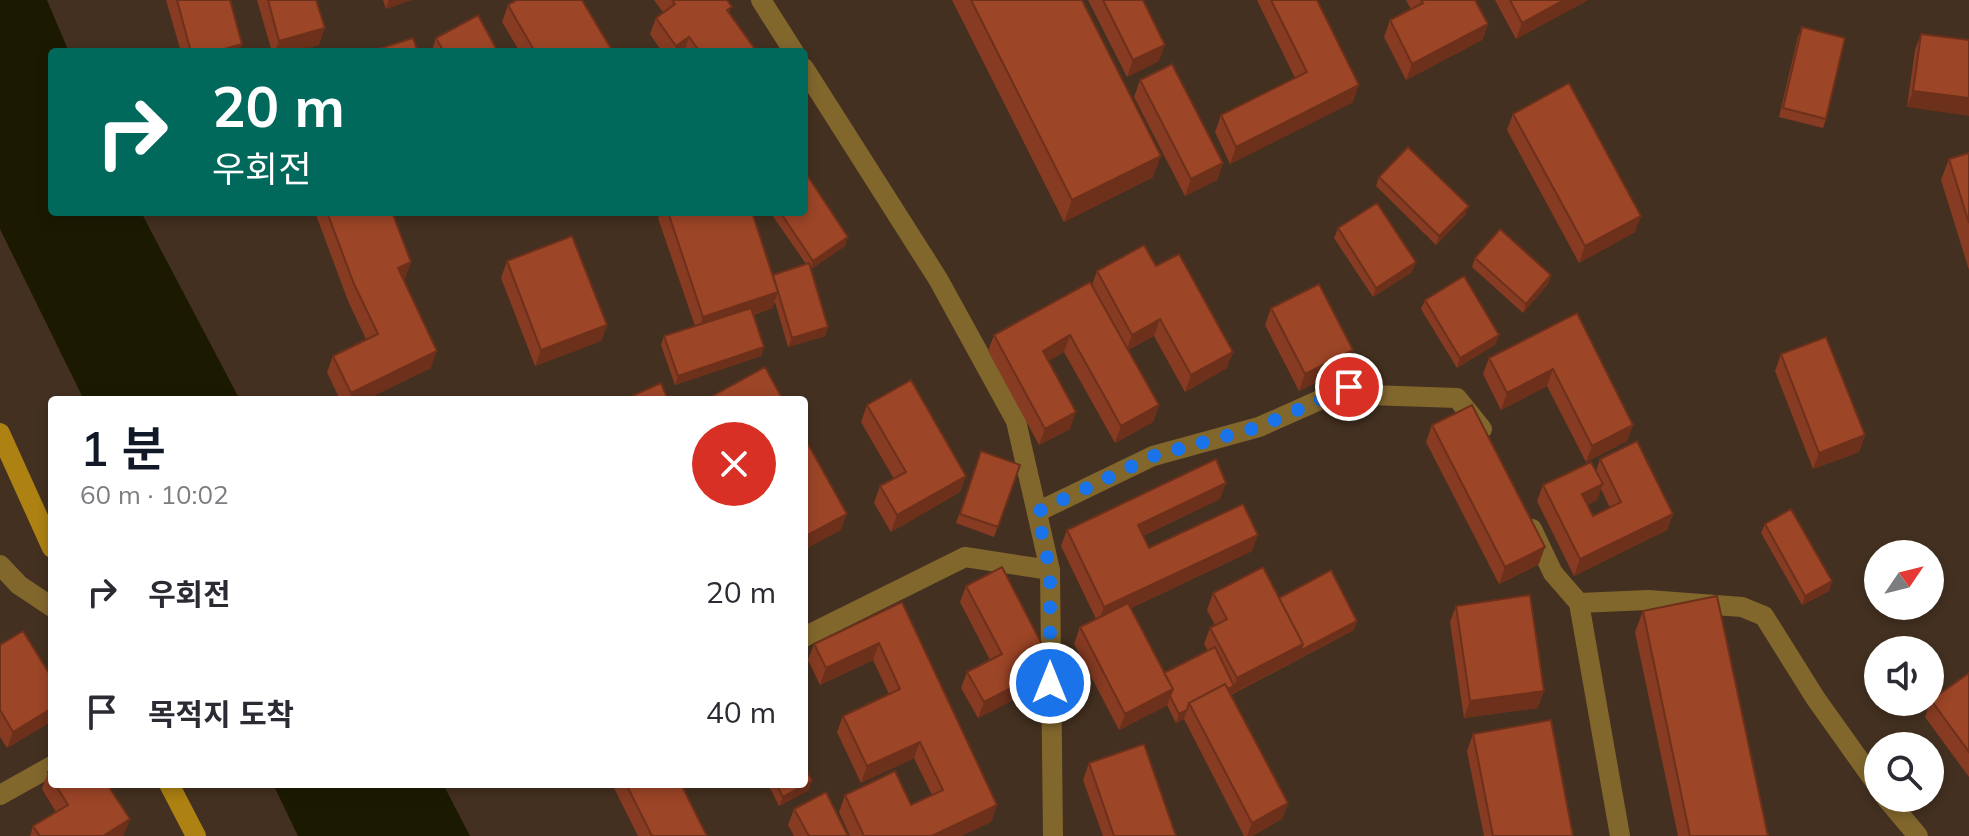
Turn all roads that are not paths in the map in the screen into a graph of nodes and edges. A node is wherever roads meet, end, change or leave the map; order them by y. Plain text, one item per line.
1 (761, 0) edge
2 (791, 48) edge
3 (808, 74) edge
4 (0, 433) edge
5 (1494, 449) edge
6 (1037, 512) junction
7 (1527, 517) edge
8 (48, 539) edge
9 (0, 565) edge
10 (1050, 570) junction
11 (1579, 603) junction
12 (48, 604) edge
13 (808, 635) edge
14 (1864, 766) edge
15 (48, 768) edge
16 (171, 788) edge
17 (0, 795) edge
18 (1898, 812) edge
19 (196, 836) edge
20 (1053, 836) edge
21 (1620, 836) edge
22 (1918, 836) edge

1 - 2 street
3 - 6 street
4 - 8 street
5 - 6 street
6 - 10 street
7 - 11 street
9 - 12 street
10 - 13 street
10 - 20 street
11 - 14 street
11 - 21 street
15 - 17 street
16 - 19 street
18 - 22 street

